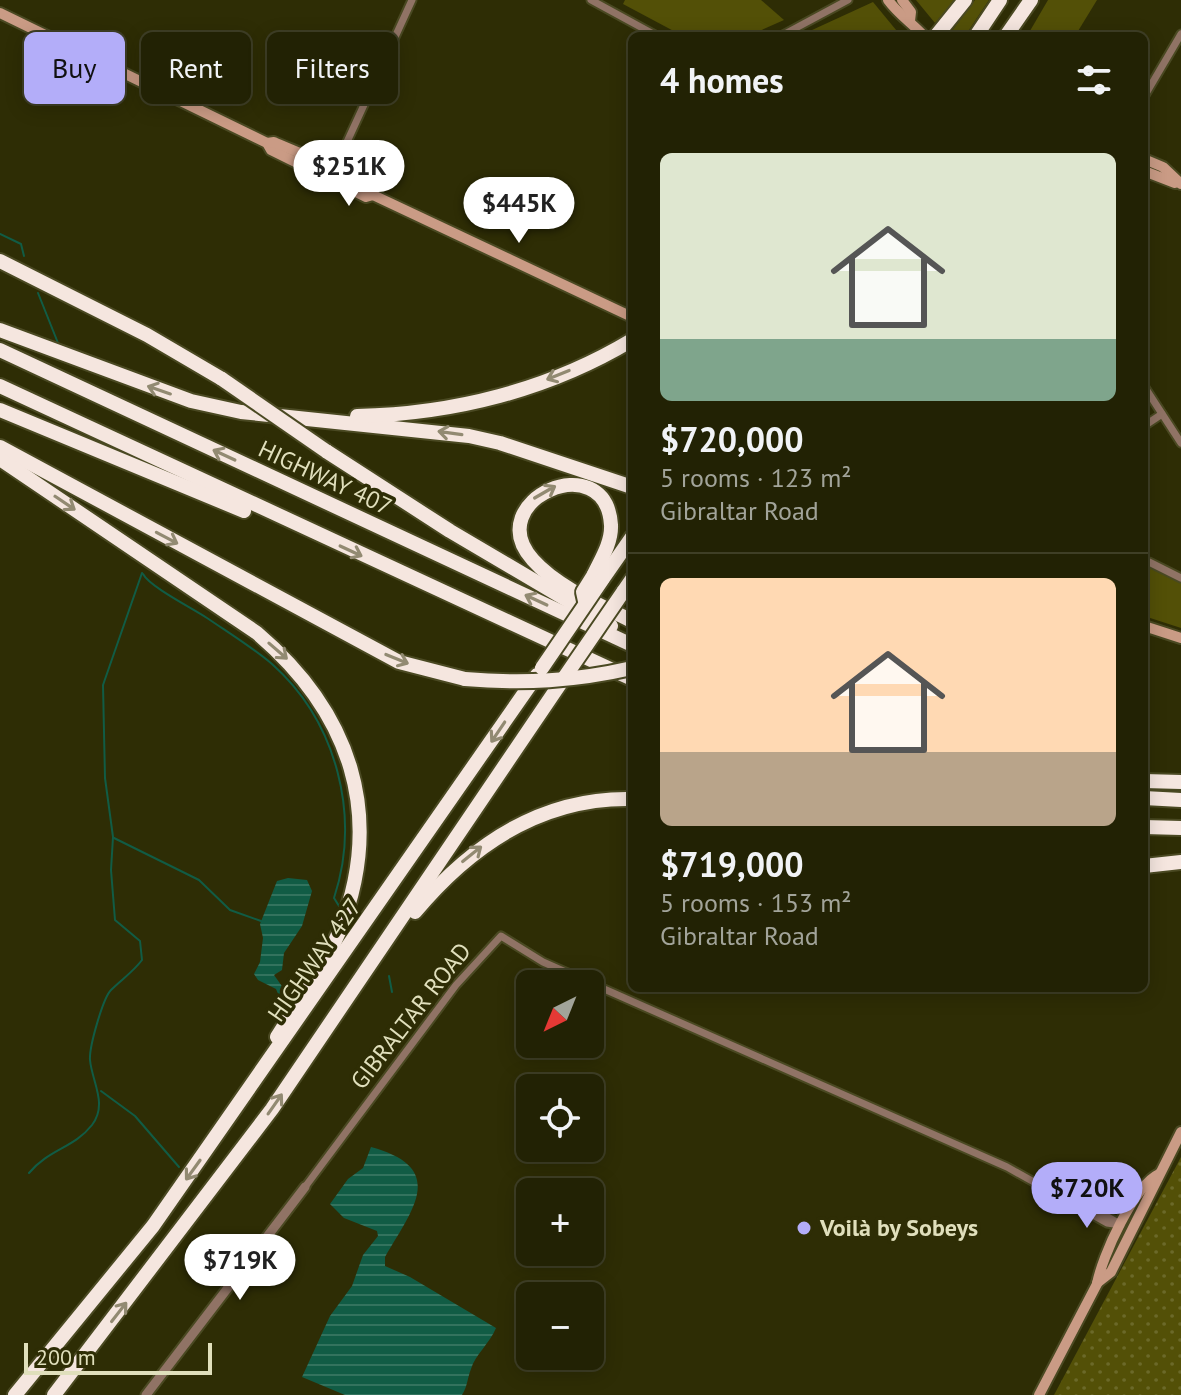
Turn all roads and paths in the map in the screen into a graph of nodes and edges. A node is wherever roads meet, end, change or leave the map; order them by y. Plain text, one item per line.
1 (412, 0) edge
2 (591, 0) edge
3 (848, 0) edge
4 (888, 0) edge
5 (902, 0) edge
6 (965, 0) edge
7 (1000, 0) edge
8 (1032, 0) edge
9 (0, 13) edge
10 (910, 21) junction
11 (650, 32) edge
12 (788, 32) edge
13 (920, 32) edge
14 (939, 32) edge
15 (979, 32) edge
16 (1009, 32) edge
17 (1018, 32) edge
18 (1181, 34) edge
19 (1148, 90) edge
20 (1148, 161) edge
21 (1148, 173) edge
22 (332, 175) junction
23 (1181, 185) edge
24 (0, 261) edge
25 (628, 315) edge
26 (0, 330) edge
27 (628, 342) edge
28 (0, 350) edge
29 (0, 386) edge
30 (1148, 392) edge
31 (0, 410) edge
32 (1162, 414) junction
33 (317, 420) junction
34 (1148, 423) edge
35 (1181, 443) edge
36 (0, 447) edge
37 (0, 459) edge
38 (628, 486) edge
39 (281, 518) junction
40 (628, 542) edge
41 (1149, 562) dead end
42 (598, 578) junction
43 (1181, 578) edge
44 (628, 585) edge
45 (628, 619) edge
46 (1148, 627) edge
47 (628, 636) edge
48 (1181, 638) edge
49 (628, 643) edge
50 (628, 669) edge
51 (628, 677) edge
52 (1149, 779) edge
53 (1181, 782) edge
54 (1148, 798) edge
55 (628, 800) edge
56 (1181, 800) edge
57 (1148, 827) edge
58 (1181, 828) edge
59 (1181, 862) edge
60 (1148, 866) edge
61 (364, 973) junction
62 (271, 1061) junction
63 (1181, 1132) edge
64 (1159, 1174) junction
65 (305, 1187) joint
66 (1121, 1225) junction
67 (1132, 1231) junction
68 (1097, 1284) junction
69 (15, 1395) edge
70 (54, 1395) edge
71 (146, 1395) edge
72 (1039, 1395) edge

1 - 22 street
2 - 11 street
3 - 12 street
4 - 10 main road
5 - 10 main road
6 - 14 highway
7 - 15 highway
8 - 16 highway
8 - 17 highway
9 - 22 main road
10 - 13 main road
18 - 19 street
20 - 23 main road
21 - 23 main road
22 - 25 main road
24 - 47 highway, bridge
33 -> 26 highway
27 -> 33 highway
49 -> 28 highway, HIGHWAY 407
29 - 39 highway
30 - 32 street
31 - 39 highway
32 - 34 street
32 - 35 street
38 -> 33 highway
36 -> 50 highway, bridge
37 -> 62 highway
39 -> 51 highway
40 - 42 highway
41 - 43 street
45 -> 42 highway
42 -> 62 highway, HIGHWAY 427, bridge
44 - 61 highway, HIGHWAY 427, bridge
46 - 48 main road
52 - 53 highway
54 - 56 highway
61 -> 55 highway
57 - 58 highway
59 - 60 highway
70 -> 61 highway, HIGHWAY 427
62 -> 69 highway, HIGHWAY 427
63 - 64 main road
64 - 66 main road
64 - 67 main road
65 - 66 street, GIBRALTAR ROAD
65 - 71 street, GIBRALTAR ROAD
66 - 67 street, GIBRALTAR ROAD
66 - 68 main road
67 - 68 main road
68 - 72 main road

